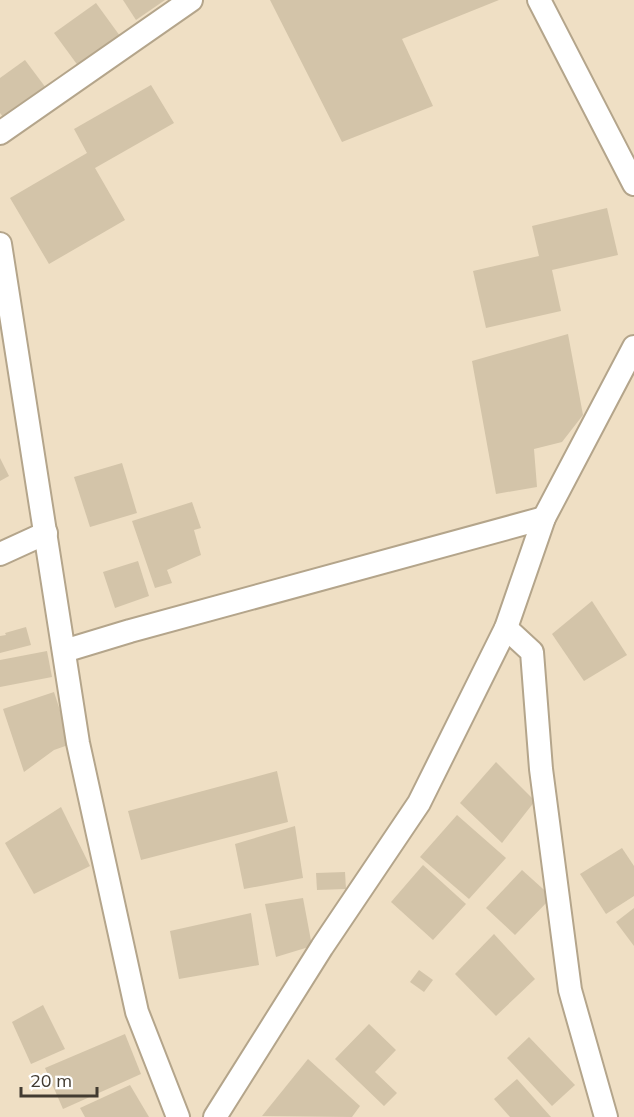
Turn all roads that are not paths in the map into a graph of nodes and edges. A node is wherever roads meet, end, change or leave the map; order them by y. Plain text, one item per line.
1 (190, 0) edge
2 (538, 0) edge
3 (0, 134) edge
4 (634, 184) edge
5 (0, 244) edge
6 (634, 347) edge
7 (544, 518) junction
8 (46, 533) junction
9 (0, 554) edge
10 (506, 628) junction
11 (64, 651) junction
12 (178, 1117) edge
13 (214, 1117) edge
14 (606, 1117) edge

1 - 3 street
2 - 4 street
5 - 8 street
6 - 7 street
7 - 10 street
7 - 11 street
8 - 9 street
8 - 11 street
10 - 13 street
10 - 14 street
11 - 12 street

